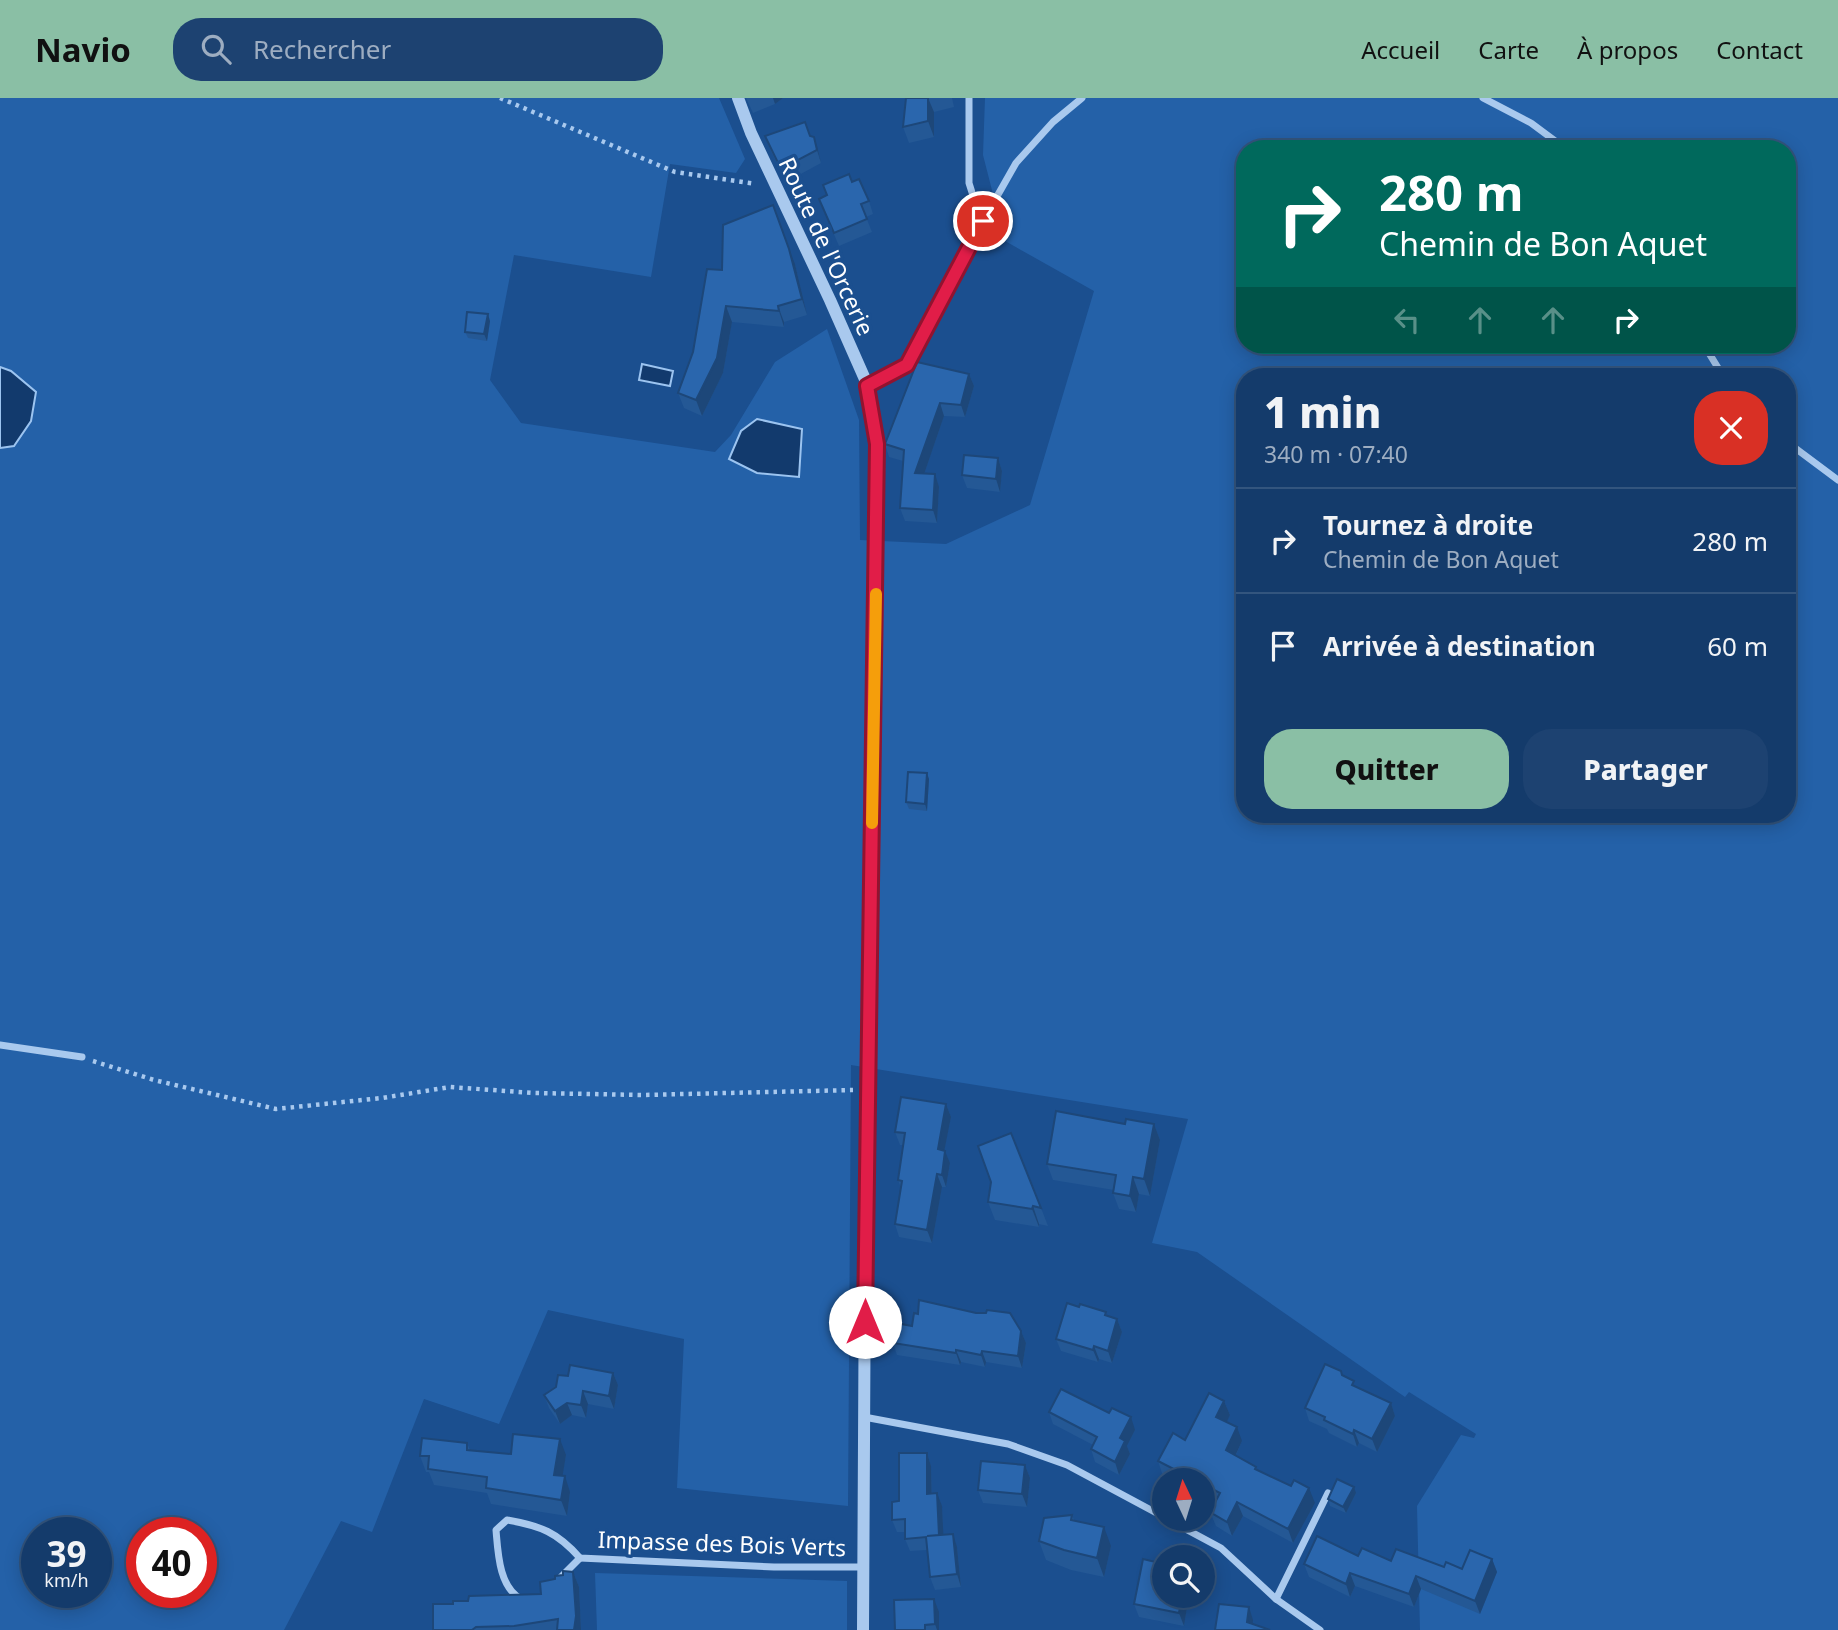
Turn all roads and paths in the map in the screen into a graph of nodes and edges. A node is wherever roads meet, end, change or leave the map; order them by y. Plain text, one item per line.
1 (500, 98) edge
2 (738, 98) edge
3 (969, 98) edge
4 (1082, 98) edge
5 (1483, 98) edge
6 (1509, 98) edge
7 (1503, 108) junction
8 (1554, 140) edge
9 (776, 186) junction
10 (987, 214) junction
11 (867, 386) junction
12 (1796, 449) edge
13 (1838, 480) edge
14 (0, 1045) edge
15 (82, 1058) joint
16 (867, 1090) junction
17 (864, 1417) junction
18 (1328, 1493) edge
19 (1152, 1511) edge
20 (1189, 1531) edge
21 (580, 1558) junction
22 (864, 1567) junction
23 (557, 1581) edge
24 (1276, 1599) junction
25 (525, 1602) edge
26 (863, 1630) edge
27 (1320, 1630) edge

1 - 9 path
2 - 9 street, Route de l'Orcerie
3 - 10 street
4 - 10 street
5 - 7 street
6 - 7 street
7 - 8 street
9 - 11 street, Route de l'Orcerie
10 - 11 street
11 - 16 street, Route de l'Orcerie
12 - 13 street
14 - 15 street
15 - 16 path
16 - 17 street, Route de l'Orcerie
17 - 19 street
17 - 22 street, Route de l'Orcerie
18 - 24 street
20 - 24 street
21 - 22 street, Impasse des Bois Verts
21 - 23 street, Impasse des Bois Verts
21 - 25 street, Impasse des Bois Verts
22 - 26 street, Route de l'Orcerie
24 - 27 street

